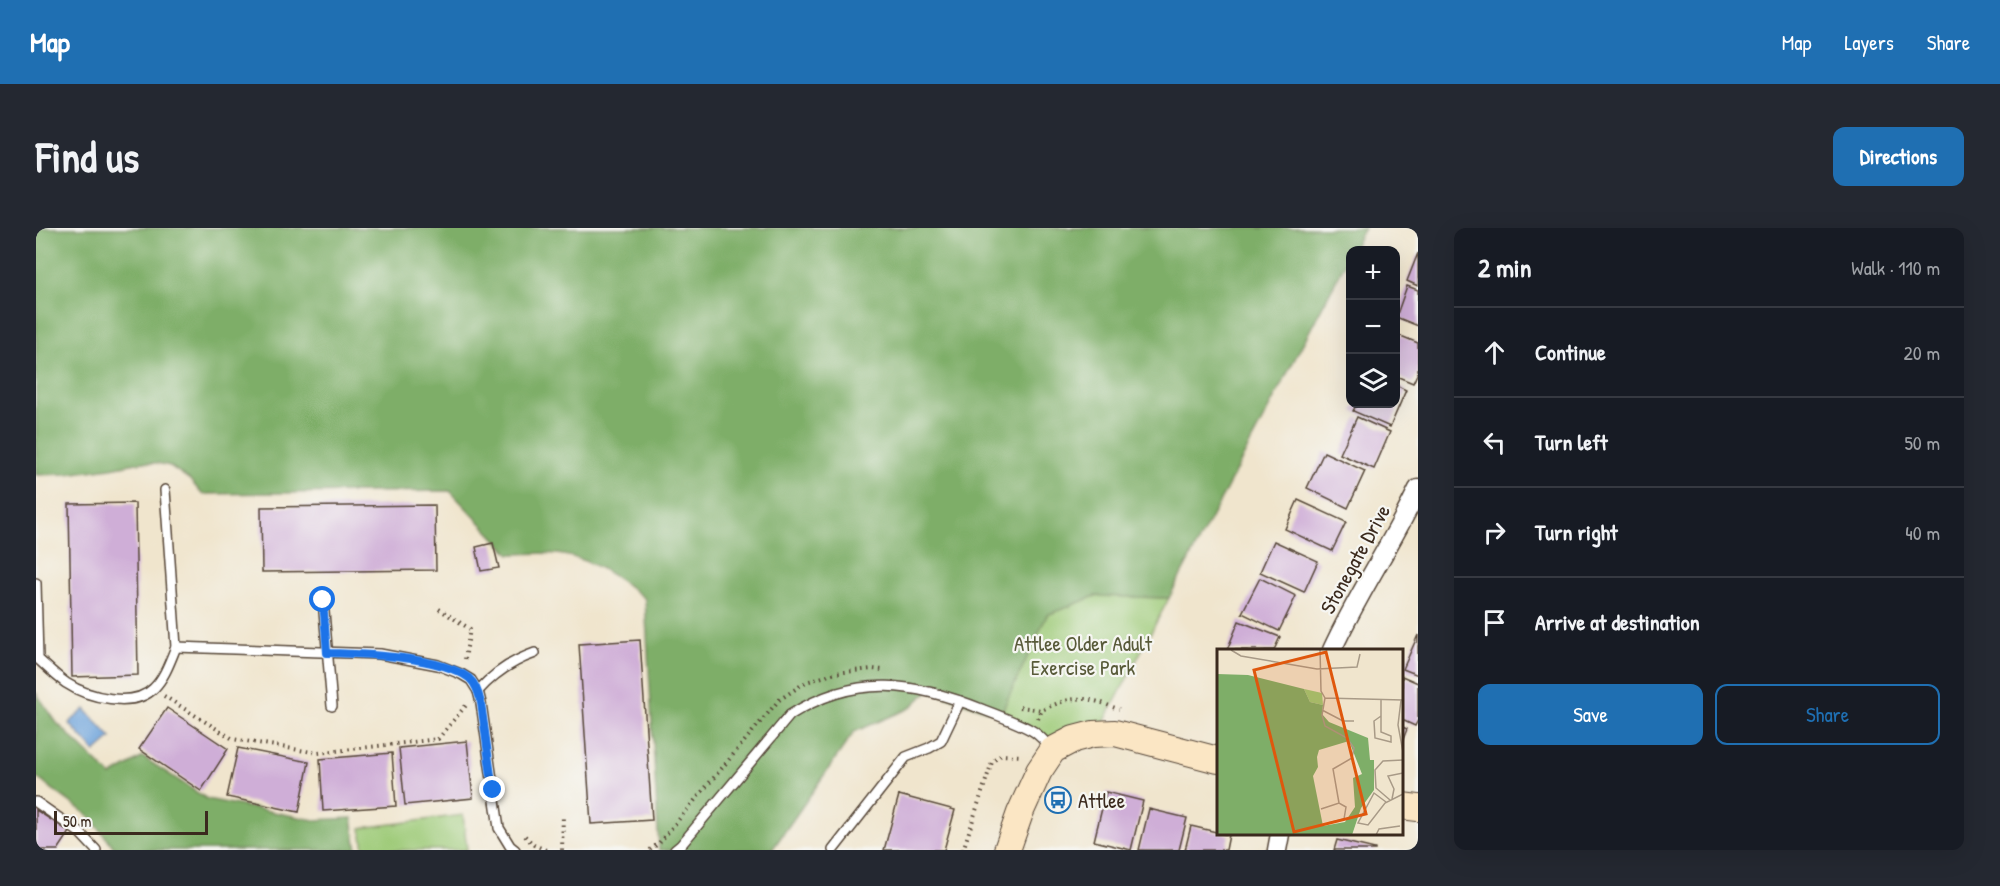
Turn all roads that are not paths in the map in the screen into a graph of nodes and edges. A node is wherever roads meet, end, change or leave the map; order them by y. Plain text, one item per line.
1 (1418, 489) edge
2 (165, 490) dead end
3 (36, 583) edge
4 (323, 600) dead end
5 (176, 647) junction
6 (1333, 649) edge
7 (327, 653) junction
8 (535, 653) dead end
9 (478, 691) junction
10 (960, 701) junction
11 (332, 706) dead end
12 (1053, 750) junction
13 (1217, 760) edge
14 (36, 802) edge
15 (1403, 806) edge
16 (1418, 808) edge
17 (1280, 835) edge
18 (96, 850) edge
19 (515, 850) edge
20 (675, 850) edge
21 (833, 850) edge
22 (1007, 850) edge
23 (1277, 850) edge

1 - 6 street, Stonegate Drive
2 - 5 lane
3 - 5 lane
4 - 7 lane
5 - 7 lane
7 - 9 lane
7 - 11 lane
8 - 9 lane
9 - 19 lane
10 - 12 lane
10 - 20 lane
10 - 21 lane
12 - 13 street
12 - 22 street
14 - 18 lane
15 - 16 street
17 - 23 street

